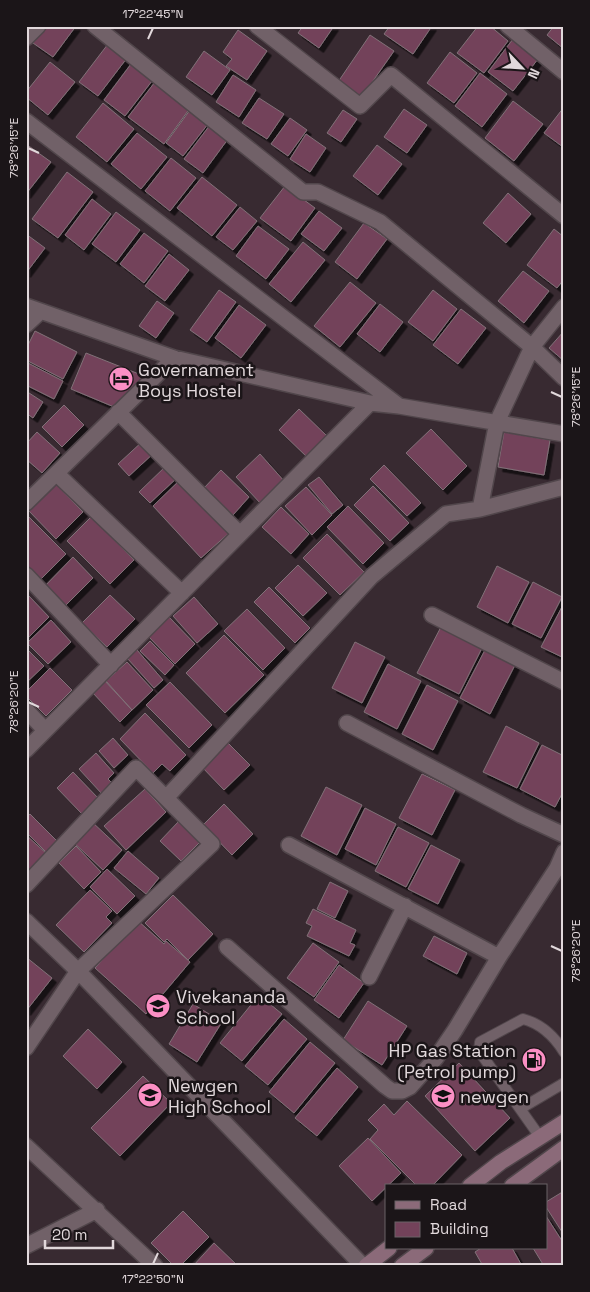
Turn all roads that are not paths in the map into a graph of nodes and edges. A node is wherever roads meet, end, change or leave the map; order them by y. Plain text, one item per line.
1 (38, 26) edge
2 (95, 26) edge
3 (257, 26) edge
4 (508, 26) edge
5 (26, 38) edge
6 (564, 72) edge
7 (26, 121) edge
8 (562, 212) edge
9 (564, 307) edge
10 (33, 309) edge
11 (26, 325) edge
12 (532, 346) junction
13 (174, 358) junction
14 (564, 378) edge
15 (370, 403) junction
16 (399, 406) junction
17 (118, 412) junction
18 (496, 422) junction
19 (564, 434) edge
20 (57, 474) junction
21 (564, 487) edge
22 (26, 503) edge
23 (480, 510) junction
24 (240, 534) junction
25 (26, 575) edge
26 (182, 593) junction
27 (432, 615) dead end
28 (111, 665) junction
29 (564, 682) edge
30 (26, 710) edge
31 (347, 723) dead end
32 (46, 730) junction
33 (26, 750) edge
34 (166, 798) junction
35 (564, 836) edge
36 (289, 845) dead end
37 (564, 852) edge
38 (557, 868) junction
39 (564, 882) edge
40 (26, 885) edge
41 (405, 906) junction
42 (26, 920) edge
43 (227, 947) dead end
44 (498, 957) junction
45 (78, 971) junction
46 (368, 977) dead end
47 (26, 1048) edge
48 (564, 1052) edge
49 (564, 1083) edge
50 (520, 1109) junction
51 (564, 1122) edge
52 (540, 1138) junction
53 (26, 1146) edge
54 (564, 1148) edge
55 (473, 1184) edge
56 (515, 1184) edge
57 (97, 1210) junction
58 (26, 1246) edge
59 (386, 1250) edge
60 (423, 1250) edge
61 (155, 1266) edge
62 (365, 1266) edge
63 (402, 1266) edge

1 - 5 street
2 - 12 street
3 - 8 street
4 - 6 street
7 - 16 street
9 - 12 street
10 - 11 street
10 - 13 street
12 - 14 street
12 - 18 street
13 - 15 street
13 - 17 street
15 - 16 street
15 - 24 street
16 - 18 street
17 - 20 street
17 - 24 street
18 - 19 street
18 - 23 street
20 - 22 street
20 - 26 street
21 - 23 street
23 - 34 street
24 - 26 street
25 - 28 street
26 - 28 street
27 - 29 street
28 - 32 street
30 - 32 street
31 - 35 street
32 - 33 street
34 - 40 street
34 - 45 street
36 - 41 street
37 - 38 street
38 - 39 street
38 - 44 street
41 - 44 street
41 - 46 street
42 - 45 street
43 - 44 street
45 - 47 street
45 - 62 street
48 - 50 lane
49 - 50 lane
50 - 52 lane
51 - 52 street
52 - 55 street
53 - 57 street
54 - 56 street
57 - 58 street
57 - 61 street
59 - 62 street
60 - 63 street

